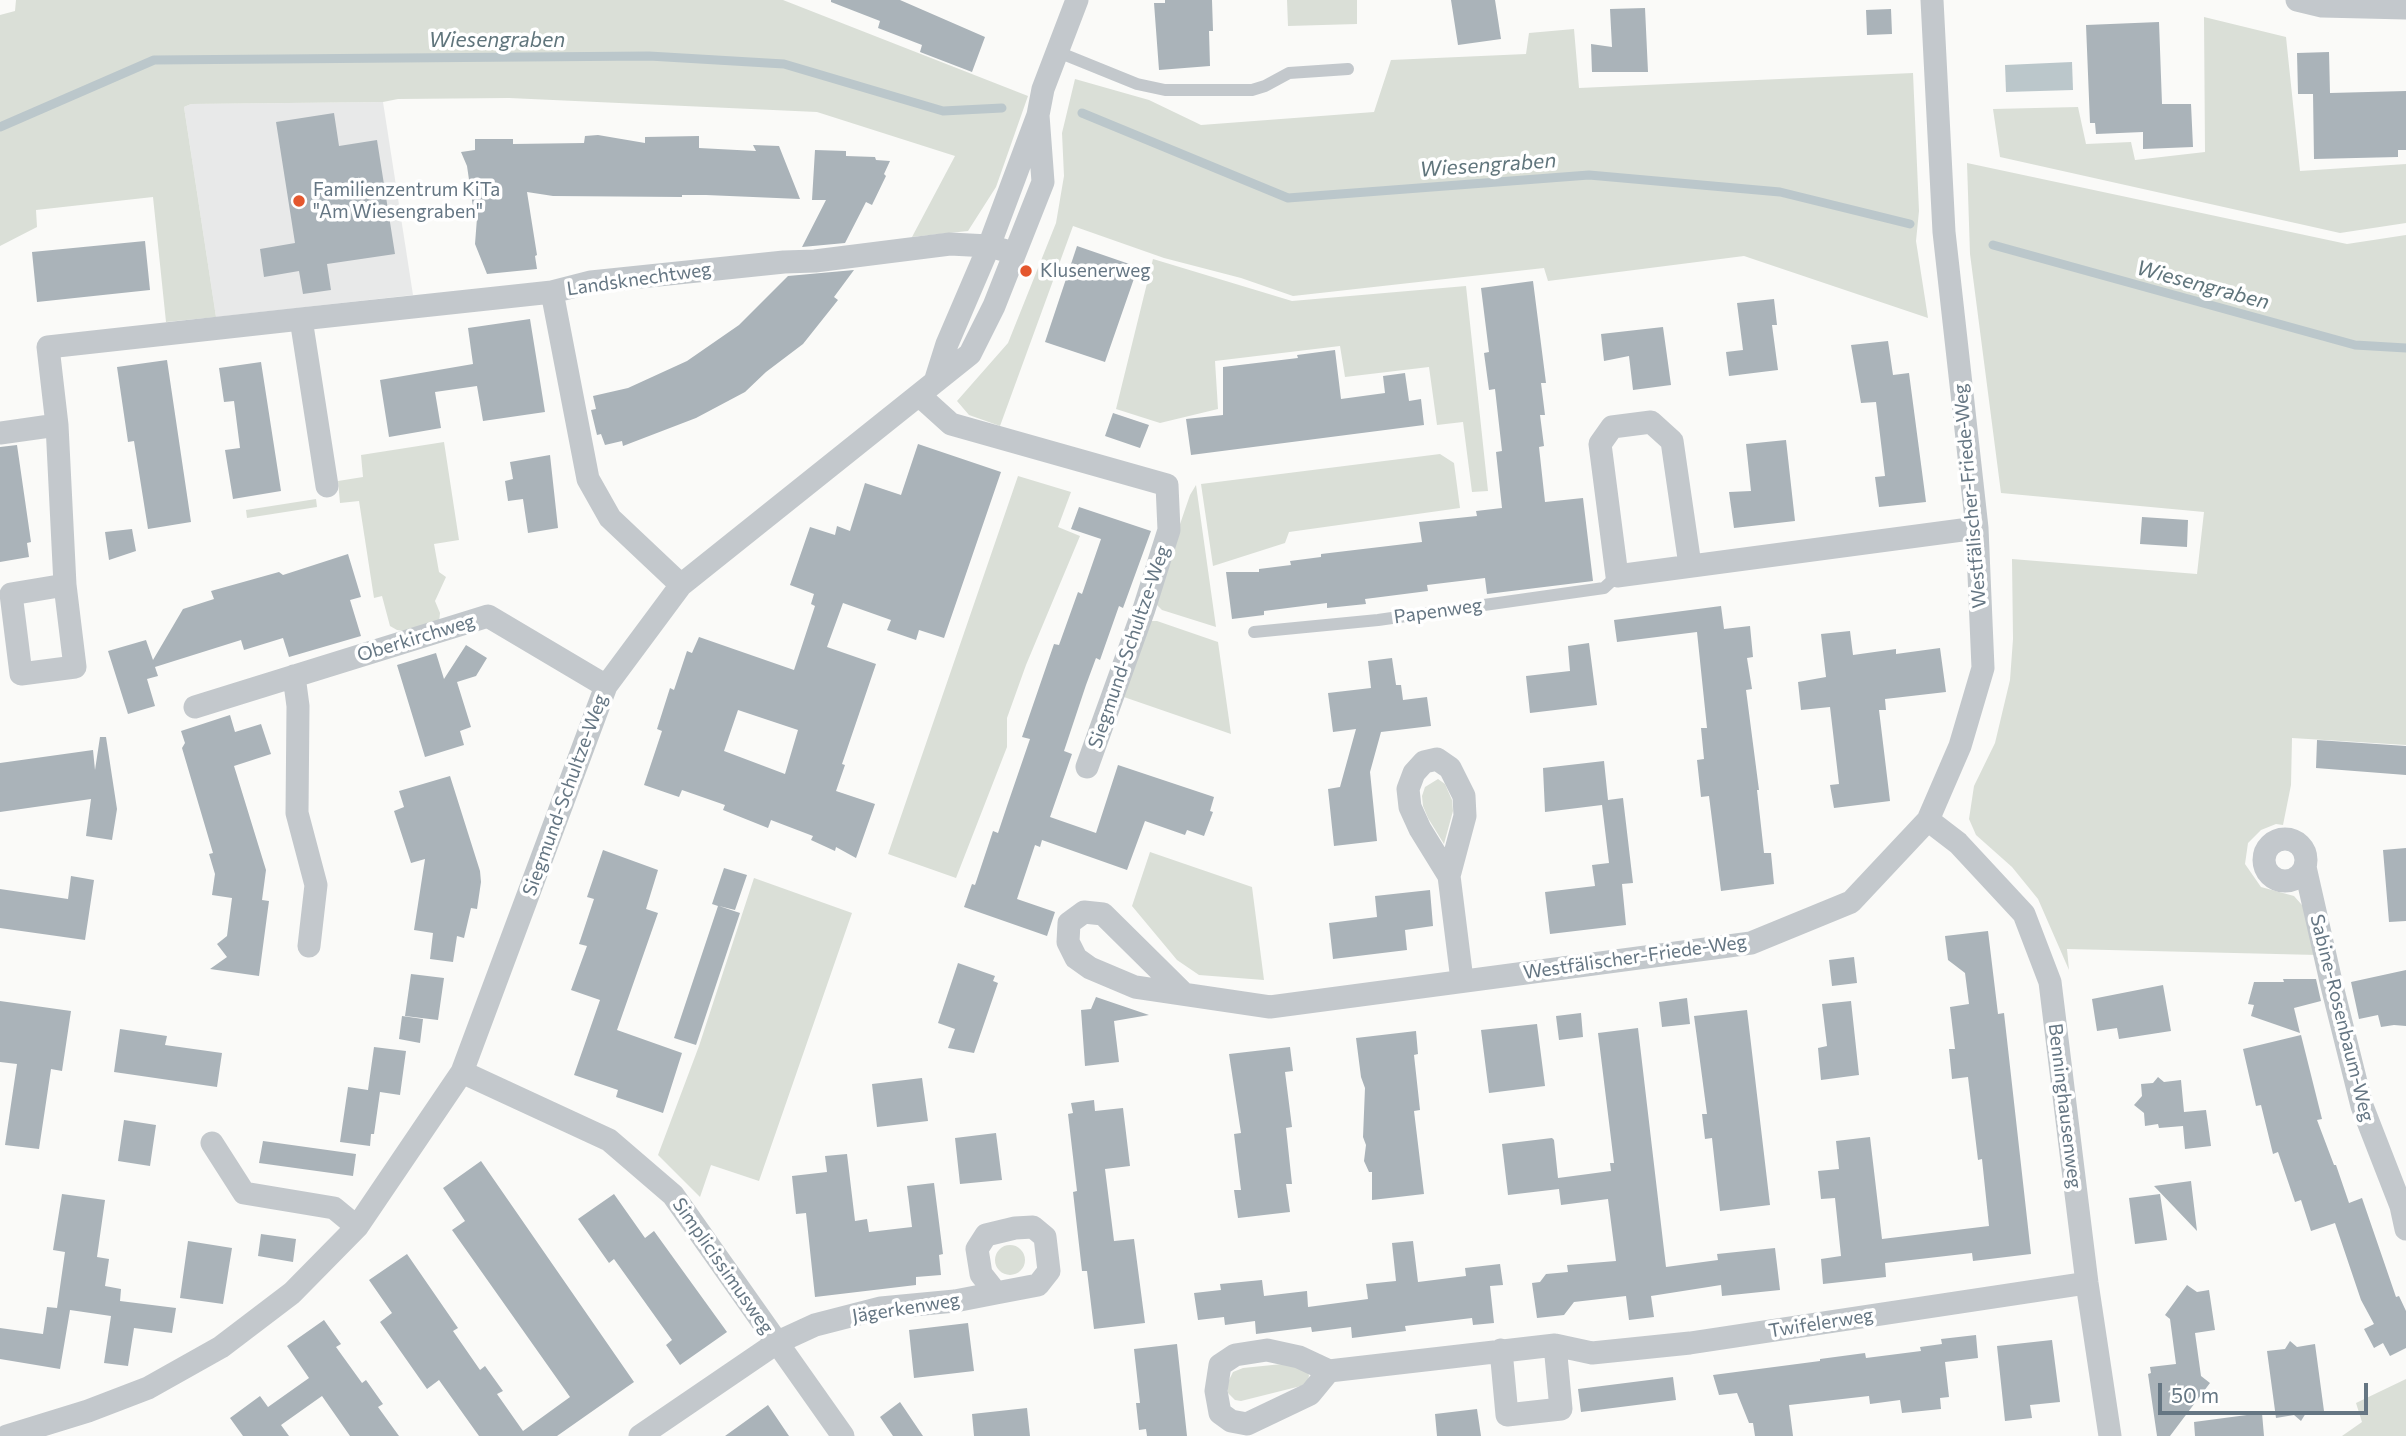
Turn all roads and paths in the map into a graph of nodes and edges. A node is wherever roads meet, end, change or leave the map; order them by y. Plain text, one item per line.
1 (1077, 0) edge
2 (1932, 0) edge
3 (2297, 0) edge
4 (2406, 8) edge
5 (1058, 52) junction
6 (1348, 69) dead end
7 (1038, 115) junction
8 (989, 246) junction
9 (1014, 253) junction
10 (552, 292) junction
11 (301, 319) junction
12 (927, 389) junction
13 (57, 425) junction
14 (0, 433) edge
15 (327, 486) dead end
16 (1977, 528) junction
17 (1690, 565) junction
18 (1617, 576) junction
19 (65, 585) dead end
20 (681, 585) junction
21 (1254, 632) dead end
22 (294, 676) junction
23 (606, 686) junction
24 (195, 707) dead end
25 (1087, 767) dead end
26 (1928, 820) junction
27 (2305, 867) dead end
28 (1449, 876) dead end
29 (309, 946) dead end
30 (1462, 980) junction
31 (1184, 994) junction
32 (462, 1072) junction
33 (212, 1143) dead end
34 (2404, 1205) edge
35 (356, 1227) junction
36 (2406, 1229) edge
37 (2087, 1283) junction
38 (996, 1293) dead end
39 (778, 1342) junction
40 (1555, 1345) junction
41 (1501, 1350) junction
42 (1329, 1371) junction
43 (7, 1436) edge
44 (640, 1436) edge
45 (843, 1436) edge
46 (2110, 1436) edge

1 - 5 street, Siegmund-Schultze-Weg
2 - 16 street, Westfälischer-Friede-Weg
3 - 4 street
5 - 6 lane
5 - 7 street, Siegmund-Schultze-Weg
7 - 8 street, Siegmund-Schultze-Weg
7 - 9 street, Siegmund-Schultze-Weg
8 - 9 street, Landsknechtweg
8 - 10 street, Landsknechtweg
8 - 12 street, Siegmund-Schultze-Weg
9 - 12 street, Siegmund-Schultze-Weg
10 - 11 street
10 - 20 street, Landsknechtweg
11 - 13 street
11 - 15 street
12 - 20 street, Siegmund-Schultze-Weg
12 - 25 street, Siegmund-Schultze-Weg
13 - 14 street
13 - 19 street
16 - 17 street, Papenweg
16 - 26 street, Westfälischer-Friede-Weg
17 - 18 street, Papenweg
17 - 18 street
18 - 21 lane, Papenweg
20 - 23 street, Siegmund-Schultze-Weg
22 - 23 street, Oberkirchweg
22 - 24 street, Oberkirchweg
22 - 29 street
23 - 32 street, Siegmund-Schultze-Weg
26 - 30 street, Westfälischer-Friede-Weg
26 - 37 street, Benninghausenweg
27 - 34 street, Sabine-Rosenbaum-Weg
28 - 30 street
30 - 31 street, Westfälischer-Friede-Weg
31 - 31 street, Westfälischer-Friede-Weg
32 - 35 street, Siegmund-Schultze-Weg
32 - 39 street, Simplicissimusweg
33 - 35 street
34 - 36 street, Sabine-Rosenbaum-Weg
35 - 43 street, Siegmund-Schultze-Weg
37 - 40 street, Twifelerweg
37 - 46 street, Benninghausenweg
38 - 39 street, Jägerkenweg
39 - 44 street, Jägerkenweg
39 - 45 street, Simplicissimusweg
40 - 41 street, Twifelerweg
40 - 41 street
41 - 42 street, Twifelerweg
42 - 42 street

